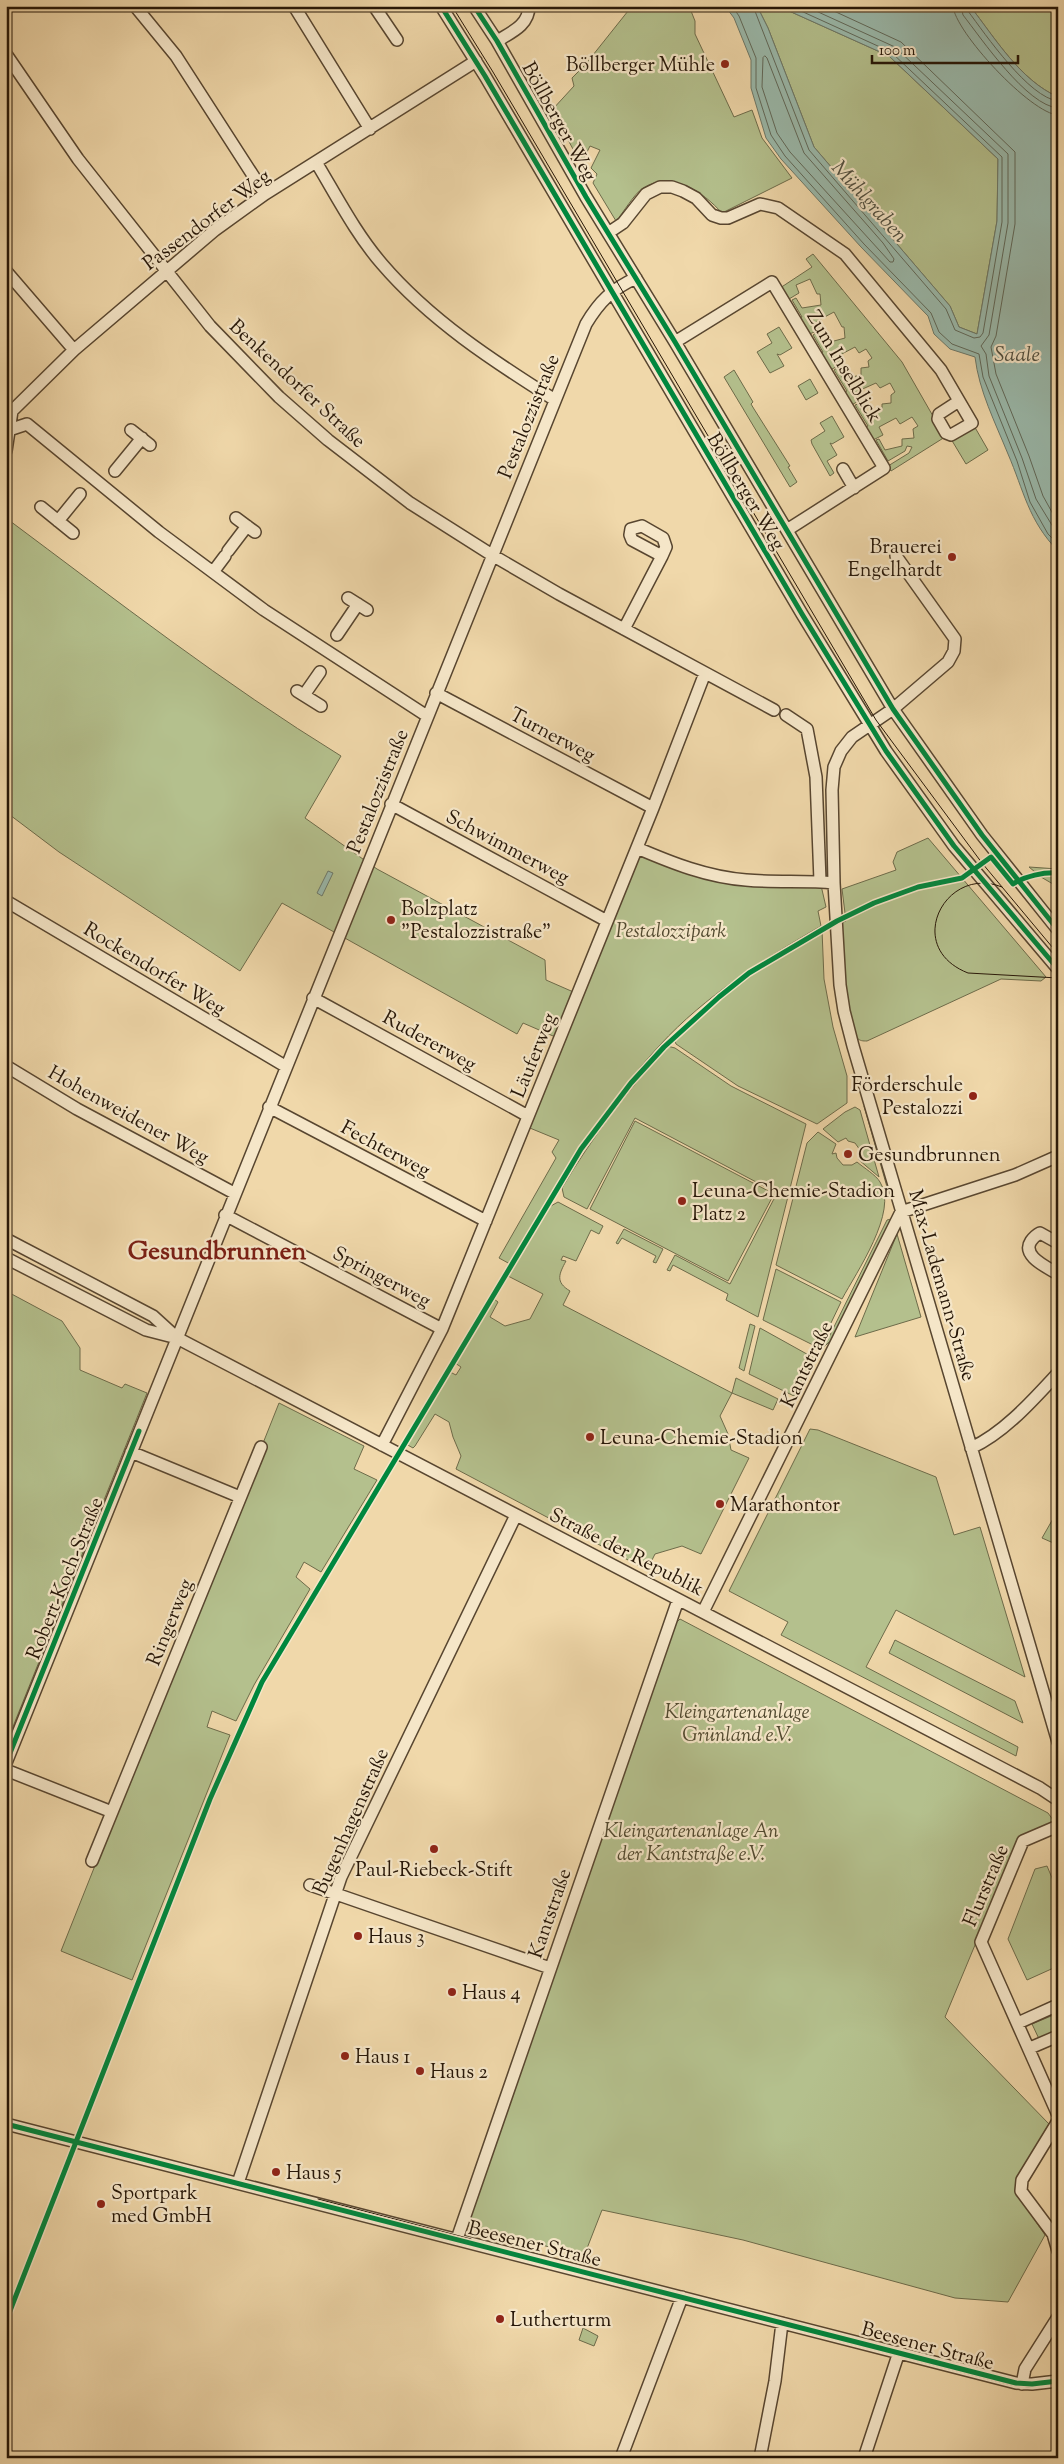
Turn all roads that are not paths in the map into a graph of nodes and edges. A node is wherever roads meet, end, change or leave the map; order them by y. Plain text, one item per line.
1 (135, 6) edge
2 (294, 6) edge
3 (374, 6) edge
4 (441, 6) edge
5 (474, 6) edge
6 (529, 6) edge
7 (398, 40) dead end
8 (498, 41) junction
9 (6, 54) edge
10 (476, 61) junction
11 (370, 129) junction
12 (316, 162) junction
13 (265, 194) junction
14 (608, 233) junction
15 (6, 271) edge
16 (166, 271) junction
17 (636, 278) junction
18 (612, 291) junction
19 (675, 342) junction
20 (74, 350) junction
21 (555, 400) junction
22 (959, 401) dead end
23 (131, 430) dead end
24 (8, 431) edge
25 (6, 451) edge
26 (843, 469) dead end
27 (93, 479) junction
28 (103, 487) junction
29 (854, 488) junction
30 (41, 507) dead end
31 (236, 518) dead end
32 (58, 521) junction
33 (786, 530) junction
34 (73, 533) dead end
35 (492, 555) junction
36 (662, 556) dead end
37 (896, 556) dead end
38 (213, 572) junction
39 (348, 598) dead end
40 (624, 629) junction
41 (329, 654) junction
42 (705, 673) junction
43 (436, 693) junction
44 (321, 706) dead end
45 (893, 709) junction
46 (774, 710) dead end
47 (786, 715) dead end
48 (427, 716) junction
49 (869, 724) junction
50 (391, 804) junction
51 (653, 808) junction
52 (637, 848) junction
53 (820, 881) junction
54 (834, 883) junction
55 (6, 900) edge
56 (607, 921) junction
57 (1058, 930) edge
58 (1058, 969) edge
59 (313, 998) junction
60 (6, 1066) edge
61 (285, 1066) junction
62 (269, 1107) junction
63 (528, 1116) junction
64 (1058, 1156) edge
65 (234, 1193) junction
66 (901, 1212) junction
67 (225, 1215) junction
68 (486, 1221) junction
69 (6, 1239) edge
70 (1058, 1243) edge
71 (6, 1258) edge
72 (1058, 1274) edge
73 (442, 1328) junction
74 (177, 1338) junction
75 (1058, 1373) edge
76 (382, 1446) junction
77 (261, 1447) dead end
78 (971, 1448) junction
79 (131, 1452) junction
80 (240, 1497) junction
81 (516, 1515) junction
82 (678, 1600) junction
83 (702, 1612) junction
84 (1058, 1742) edge
85 (6, 1763) edge
86 (6, 1770) edge
87 (1056, 1796) edge
88 (112, 1812) junction
89 (1058, 1826) edge
90 (92, 1861) dead end
91 (310, 1885) dead end
92 (336, 1894) junction
93 (550, 1968) junction
94 (1058, 2005) edge
95 (1018, 2023) junction
96 (1058, 2036) edge
97 (1030, 2048) junction
98 (1058, 2115) edge
99 (1058, 2121) edge
100 (6, 2124) edge
101 (238, 2183) junction
102 (457, 2239) junction
103 (1058, 2252) edge
104 (682, 2297) junction
105 (1058, 2317) edge
106 (782, 2323) junction
107 (899, 2352) junction
108 (1058, 2381) edge
109 (1022, 2384) junction
110 (621, 2458) edge
111 (760, 2458) edge
112 (864, 2458) edge

1 - 13 street
2 - 11 street
3 - 7 street
4 - 10 street, Böllberger Weg
5 - 8 street, Böllberger Weg
6 - 8 street
8 - 14 street, Böllberger Weg
9 - 16 street, Benkendorfer Straße
10 - 11 street, Passendorfer Weg
10 - 18 street, Böllberger Weg
11 - 12 street, Passendorfer Weg
12 - 13 street, Passendorfer Weg
12 - 21 street
13 - 16 street, Passendorfer Weg
14 - 17 street, Böllberger Weg
14 - 22 street
15 - 20 street
16 - 20 street, Passendorfer Weg
16 - 35 street, Benkendorfer Straße
17 - 18 street, Pestalozzistraße
17 - 19 street, Böllberger Weg
18 - 21 street, Pestalozzistraße
18 - 49 street, Böllberger Weg
19 - 29 street, Zum Inselblick
19 - 33 street, Böllberger Weg
20 - 24 street, Passendorfer Weg
21 - 35 street, Pestalozzistraße
23 - 28 street
24 - 25 street, Passendorfer Weg
24 - 27 street
26 - 29 street
27 - 28 street
27 - 32 street
28 - 38 street
29 - 33 street, Zum Inselblick
30 - 32 street
31 - 38 street
32 - 34 street
33 - 45 street, Böllberger Weg
35 - 40 street, Benkendorfer Straße
35 - 43 street, Pestalozzistraße
36 - 40 street
37 - 45 street, Max-Lademann-Straße
38 - 41 street
39 - 41 street
40 - 42 street, Benkendorfer Straße
41 - 44 street
41 - 48 street
42 - 46 street, Benkendorfer Straße
42 - 51 street, Läuferweg
43 - 48 street, Pestalozzistraße
43 - 51 street, Turnerweg
45 - 49 street, Max-Lademann-Straße
45 - 57 street, Böllberger Weg
47 - 53 street
48 - 50 street, Pestalozzistraße
49 - 54 street, Max-Lademann-Straße
49 - 58 street, Böllberger Weg
50 - 56 street, Schwimmerweg
50 - 59 street, Pestalozzistraße
51 - 52 street, Läuferweg
52 - 53 street
52 - 56 street, Läuferweg
53 - 54 street
54 - 66 street, Max-Lademann-Straße
55 - 61 street, Rockendorfer Weg
56 - 63 street, Läuferweg
59 - 61 street, Pestalozzistraße
59 - 63 street, Rudererweg
60 - 65 street, Hohenweidener Weg
61 - 62 street, Pestalozzistraße
62 - 65 street, Pestalozzistraße
62 - 68 street, Fechterweg
63 - 68 street, Läuferweg
64 - 66 street
65 - 67 street, Pestalozzistraße
66 - 78 street, Max-Lademann-Straße
66 - 83 street, Kantstraße
67 - 73 street, Springerweg
67 - 74 street, Pestalozzistraße
68 - 73 street, Läuferweg
69 - 74 street
70 - 72 street
71 - 74 street
73 - 76 street, Läuferweg
74 - 76 street, Straße der Republik
74 - 79 street, Robert-Koch-Straße
75 - 78 street
76 - 81 street, Straße der Republik
77 - 80 street, Ringerweg
78 - 84 street, Max-Lademann-Straße
79 - 80 street
79 - 85 street, Robert-Koch-Straße
80 - 88 street, Ringerweg
81 - 82 street, Straße der Republik
81 - 92 street, Bugenhagenstraße
82 - 83 street, Straße der Republik
82 - 93 street, Kantstraße
83 - 87 street, Straße der Republik
86 - 88 street
88 - 90 street, Ringerweg
89 - 95 street, Flurstraße
91 - 92 street
92 - 93 street
92 - 101 street, Bugenhagenstraße
93 - 102 street, Kantstraße
94 - 95 street
95 - 97 street, Flurstraße
96 - 97 street
97 - 98 street, Flurstraße
99 - 103 street
100 - 101 street, Beesener Straße
101 - 102 street, Beesener Straße
102 - 104 street, Beesener Straße
104 - 106 street, Beesener Straße
104 - 110 street
105 - 109 street
106 - 107 street, Beesener Straße
106 - 111 street
107 - 109 street, Beesener Straße
107 - 112 street
108 - 109 street, Beesener Straße

